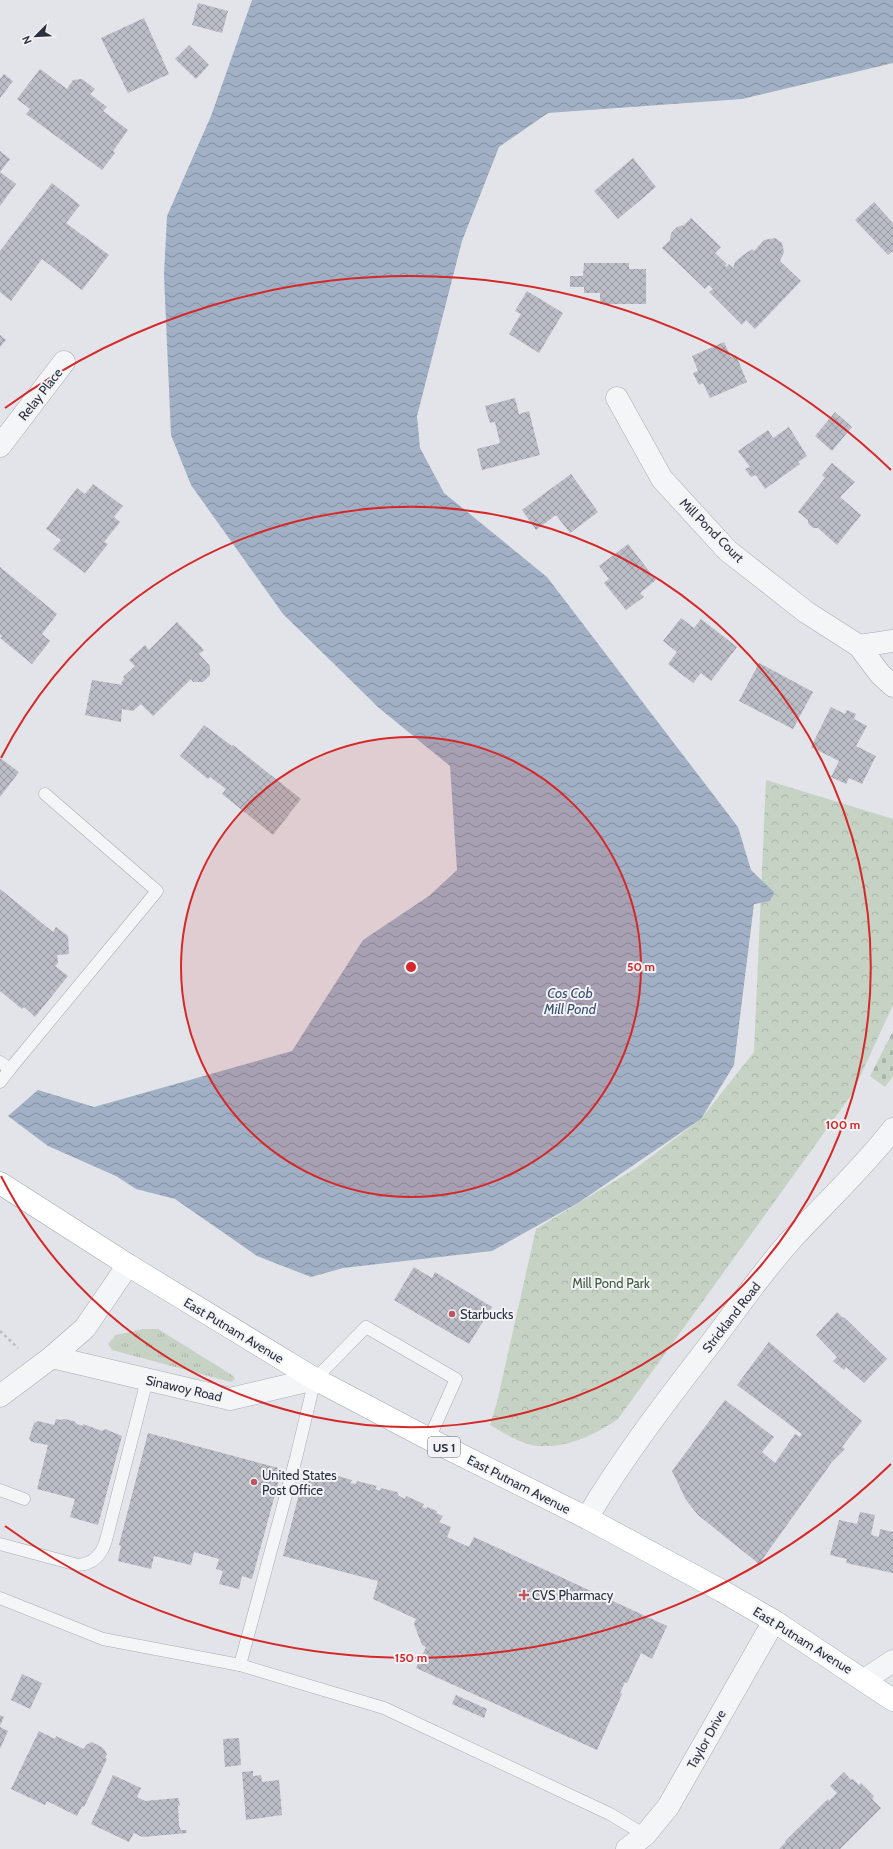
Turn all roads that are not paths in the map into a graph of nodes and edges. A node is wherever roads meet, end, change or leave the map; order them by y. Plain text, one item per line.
1 (64, 362) dead end
2 (618, 398) dead end
3 (0, 446) edge
4 (893, 641) edge
5 (859, 646) junction
6 (893, 686) edge
7 (45, 794) dead end
8 (0, 1062) edge
9 (10, 1069) junction
10 (0, 1082) edge
11 (893, 1129) edge
12 (0, 1184) edge
13 (128, 1265) junction
14 (52, 1357) junction
15 (147, 1380) junction
16 (315, 1380) junction
17 (0, 1396) edge
18 (429, 1439) junction
19 (0, 1490) edge
20 (24, 1499) dead end
21 (587, 1518) junction
22 (0, 1544) edge
23 (0, 1598) edge
24 (774, 1621) junction
25 (893, 1661) edge
26 (240, 1665) junction
27 (864, 1680) junction
28 (893, 1700) edge
29 (645, 1835) junction
30 (628, 1849) edge

1 - 3 street, Relay Place
2 - 5 street, Mill Pond Court
4 - 5 street
5 - 6 street, Mill Pond Court
7 - 9 lane
8 - 9 lane
9 - 10 lane
11 - 21 street, Strickland Road
12 - 13 main road, East Putnam Avenue / US 1
13 - 14 street
13 - 16 main road, East Putnam Avenue / US 1
14 - 15 street, Sinawoy Road
14 - 17 street
15 - 16 street, Sinawoy Road
15 - 22 lane
16 - 18 main road, East Putnam Avenue / US 1
16 - 18 lane
16 - 26 lane
18 - 21 main road, East Putnam Avenue / US 1
19 - 20 lane
21 - 24 main road, East Putnam Avenue / US 1
23 - 26 lane
24 - 27 main road, East Putnam Avenue / US 1
24 - 29 street, Taylor Drive
25 - 27 street
26 - 29 lane
27 - 28 main road, East Putnam Avenue / US 1
29 - 30 street, Taylor Drive

